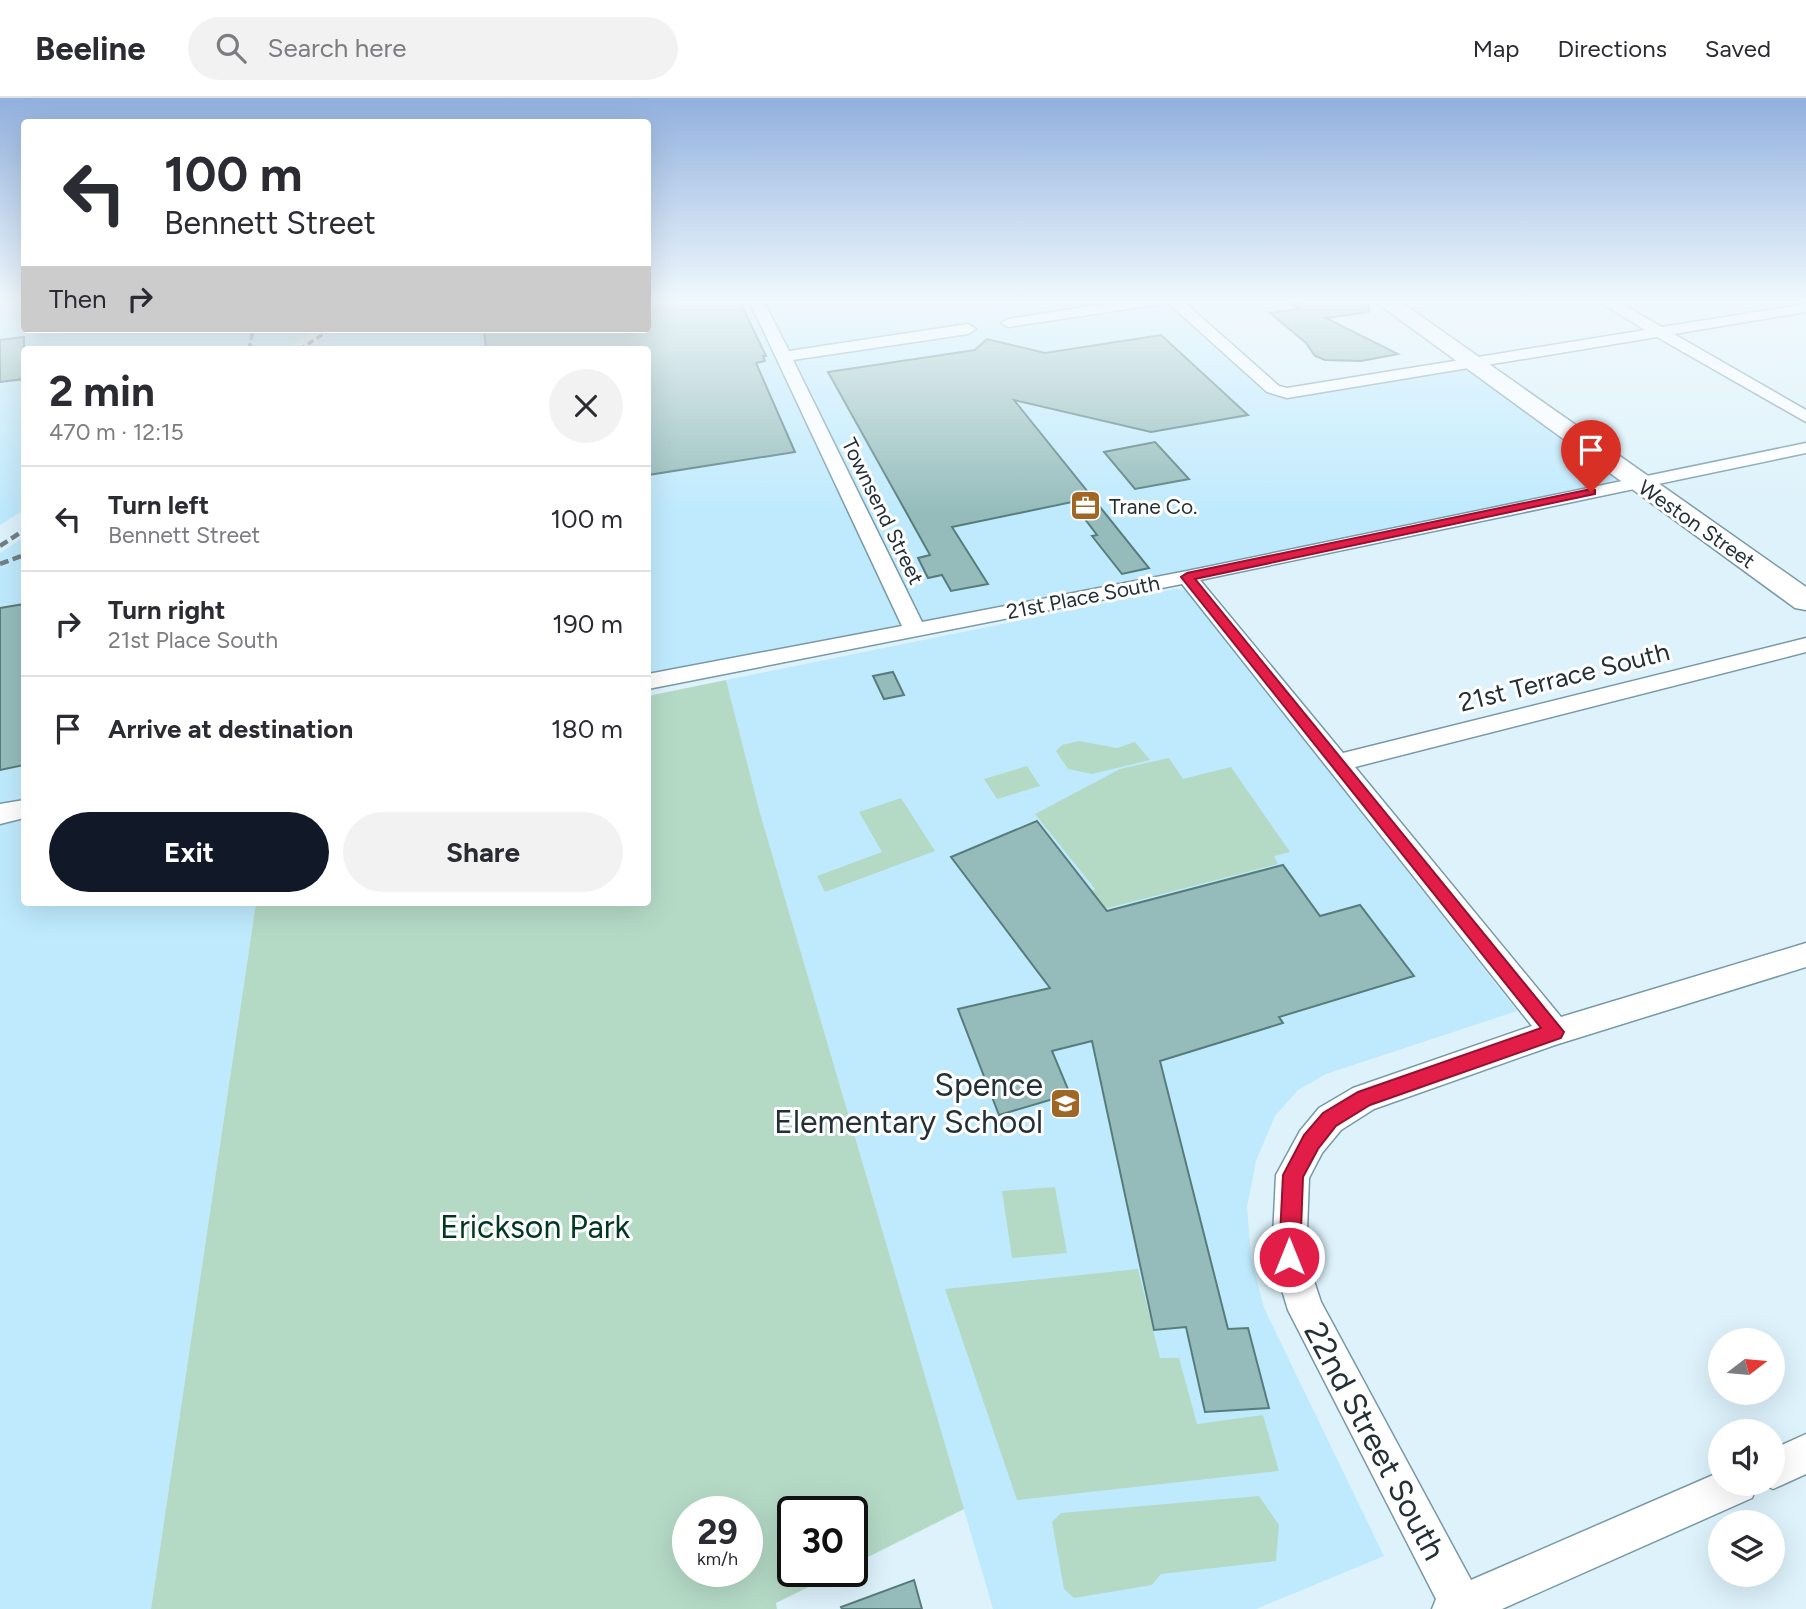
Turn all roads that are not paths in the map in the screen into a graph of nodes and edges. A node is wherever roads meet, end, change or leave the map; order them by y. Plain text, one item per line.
1 (790, 371) edge
2 (1252, 371) edge
3 (1426, 371) edge
4 (1483, 371) edge
5 (1726, 371) edge
6 (1806, 417) edge
7 (1806, 448) edge
8 (1639, 482) junction
9 (1187, 577) junction
10 (1806, 601) edge
11 (914, 628) junction
12 (1806, 645) edge
13 (651, 680) edge
14 (1336, 763) junction
15 (21, 809) edge
16 (0, 814) edge
17 (1806, 955) edge
18 (1555, 1032) junction
19 (1806, 1454) edge
20 (1785, 1464) edge
21 (1711, 1496) edge
22 (1458, 1607) edge

1 - 11 street, Townsend Street
2 - 3 street
4 - 8 street, Weston Street
5 - 6 street
7 - 8 street, 21st Place South
8 - 9 street, 21st Place South
8 - 10 street, Weston Street
9 - 11 street, 21st Place South
9 - 14 street
11 - 13 street, 21st Place South
12 - 14 street, 21st Terrace South
14 - 18 street
15 - 16 street
17 - 18 street, 22nd Street South
18 - 22 street, 22nd Street South
19 - 20 street
21 - 22 street

